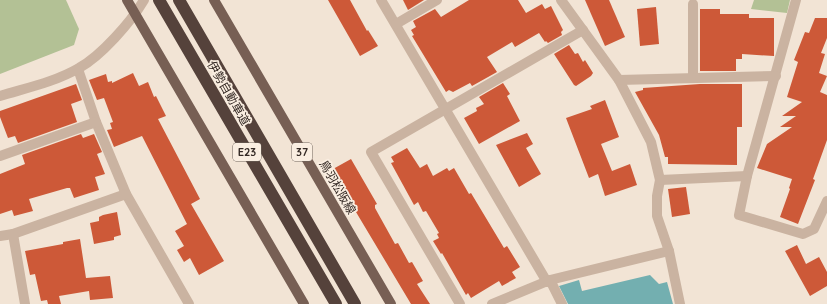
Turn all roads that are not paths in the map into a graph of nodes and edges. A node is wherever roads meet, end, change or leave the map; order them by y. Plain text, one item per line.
1 (127, 0) edge
2 (159, 0) edge
3 (179, 0) edge
4 (214, 0) edge
5 (381, 0) edge
6 (437, 0) edge
7 (561, 0) edge
8 (796, 0) edge
9 (693, 4) dead end
10 (140, 7) edge
11 (396, 24) junction
12 (583, 30) junction
13 (78, 69) junction
14 (776, 76) junction
15 (693, 78) junction
16 (619, 80) junction
17 (0, 96) edge
18 (444, 108) junction
19 (96, 122) junction
20 (0, 156) edge
21 (747, 176) junction
22 (660, 180) junction
23 (126, 194) junction
24 (827, 200) edge
25 (13, 234) junction
26 (0, 236) edge
27 (669, 251) junction
28 (549, 281) junction
29 (25, 304) edge
30 (189, 304) edge
31 (304, 304) edge
32 (336, 304) edge
33 (355, 304) edge
34 (391, 304) edge
35 (460, 304) edge
36 (492, 304) edge
37 (562, 304) edge
38 (680, 304) edge

1 - 10 main road
2 - 32 highway, 伊勢自動車道 / E23
3 - 33 highway, 伊勢自動車道 / E23
4 - 34 main road, 鳥羽松阪線 / 37
5 - 11 street
6 - 11 street
7 - 12 street
8 - 14 street
9 - 15 street
10 - 13 street
10 - 31 main road
11 - 18 street
12 - 16 street
12 - 18 street
13 - 17 street
13 - 19 street
14 - 15 street
14 - 21 street
15 - 16 street
16 - 22 street
18 - 28 street
18 - 35 street
19 - 20 street
19 - 23 street
21 - 22 street
21 - 24 street
22 - 27 street
23 - 25 street
23 - 30 street
25 - 26 street
25 - 29 street
27 - 28 street
27 - 38 street
28 - 36 street
28 - 37 street

